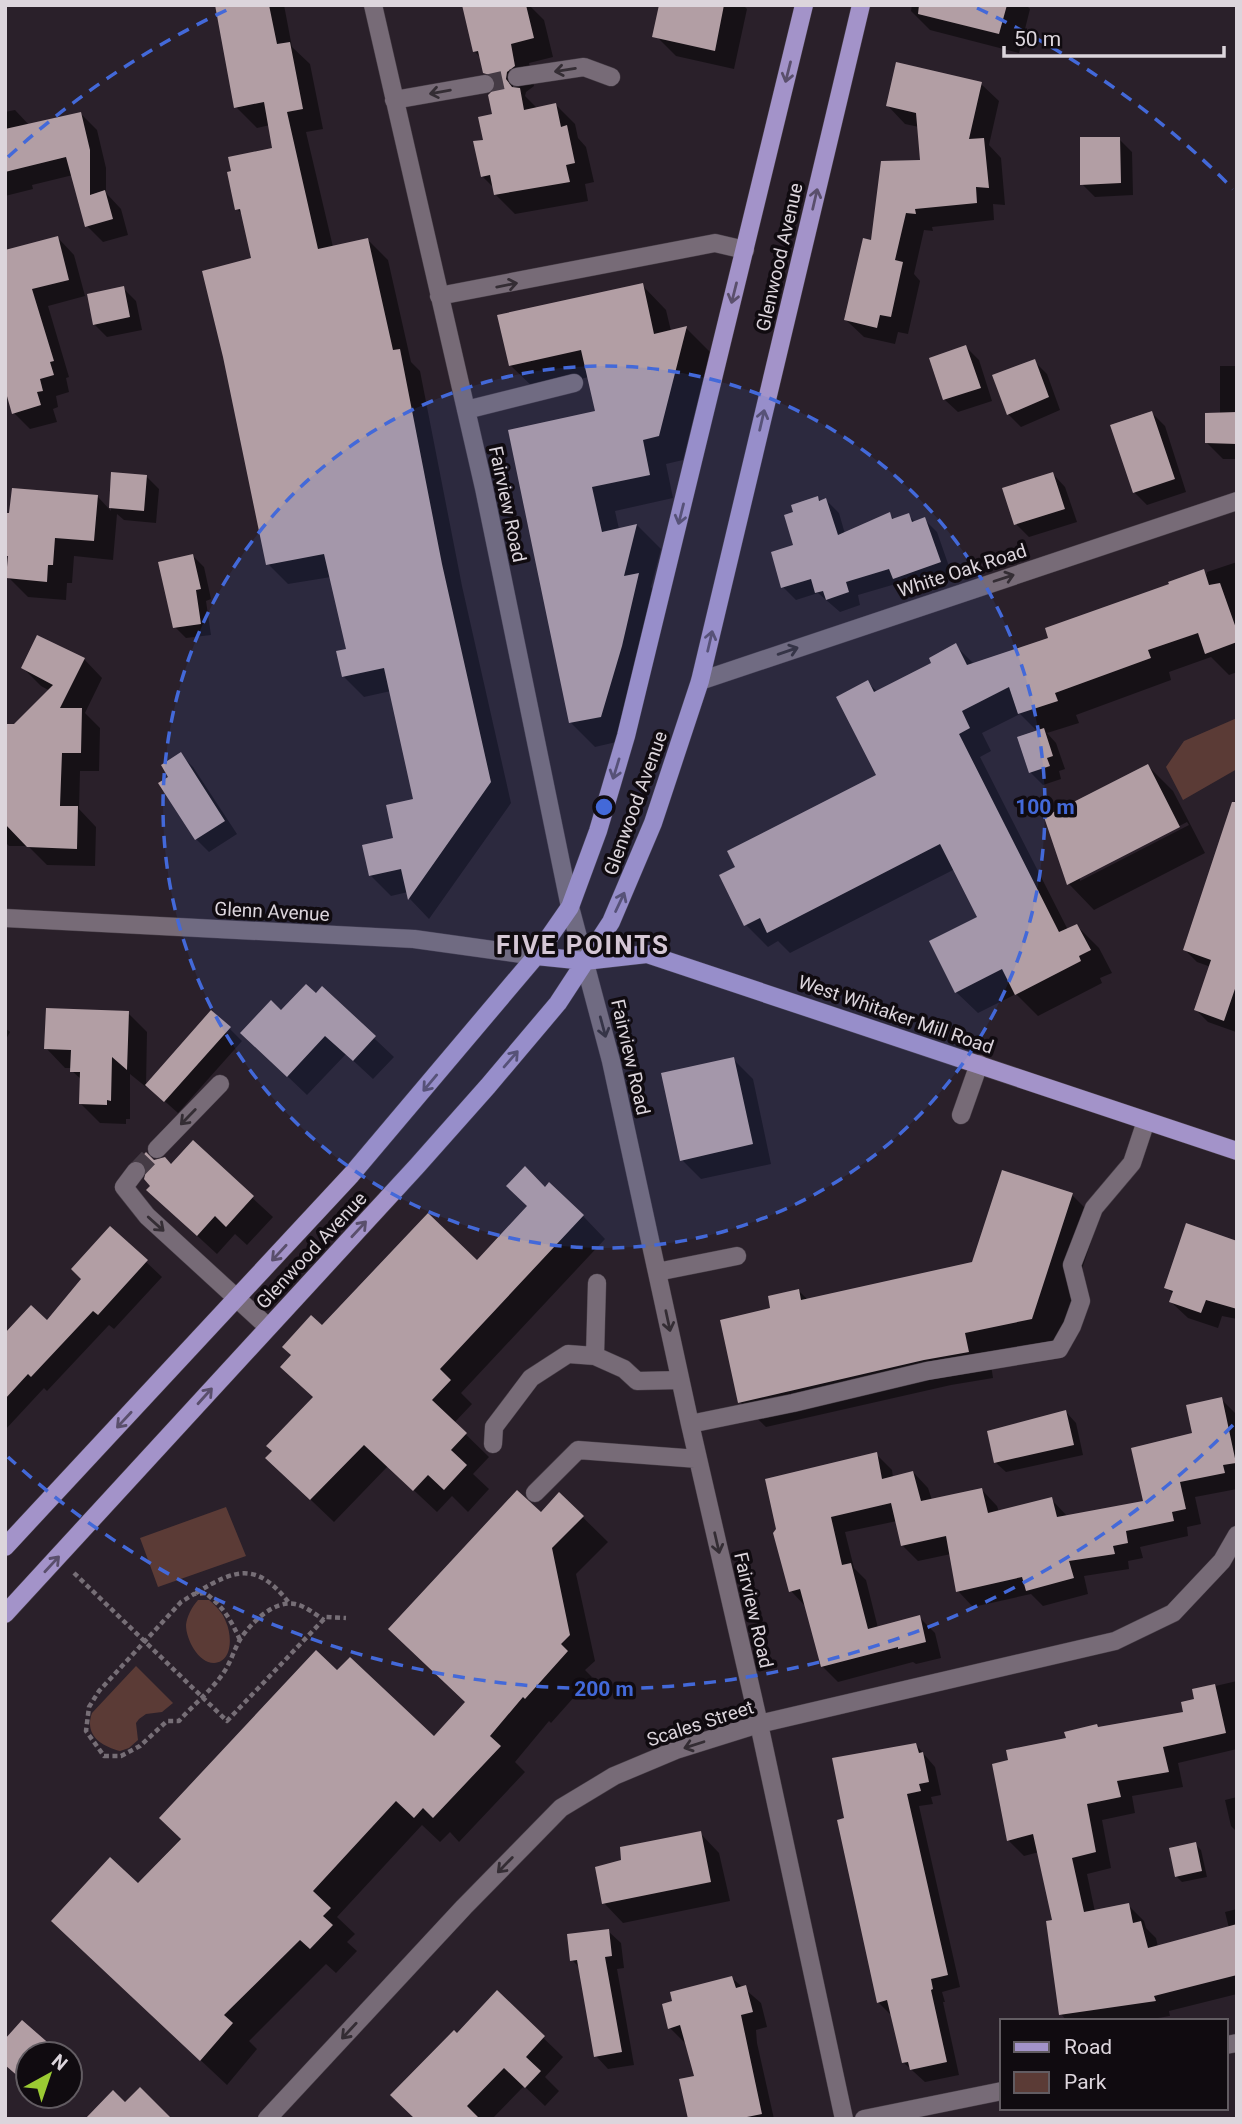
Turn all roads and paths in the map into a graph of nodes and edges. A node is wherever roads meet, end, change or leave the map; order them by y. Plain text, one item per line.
1 (373, 5) edge
2 (804, 5) edge
3 (861, 5) edge
4 (611, 77) dead end
5 (517, 78) tunnel mouth
6 (485, 84) tunnel mouth
7 (394, 100) junction
8 (745, 250) junction
9 (439, 296) junction
10 (574, 383) dead end
11 (466, 410) junction
12 (1237, 501) edge
13 (701, 681) junction
14 (569, 907) junction
15 (5, 918) edge
16 (536, 956) junction
17 (585, 961) junction
18 (979, 1064) junction
19 (220, 1084) dead end
20 (961, 1115) dead end
21 (1146, 1121) junction
22 (157, 1149) tunnel mouth
23 (1237, 1151) edge
24 (136, 1171) tunnel mouth
25 (737, 1256) dead end
26 (657, 1272) junction
27 (597, 1283) dead end
28 (237, 1298) junction
29 (268, 1326) junction
30 (594, 1356) junction
31 (680, 1380) junction
32 (690, 1424) junction
33 (493, 1444) dead end
34 (698, 1459) junction
35 (535, 1493) dead end
36 (1237, 1535) edge
37 (5, 1547) edge
38 (74, 1573) dead end
39 (194, 1594) junction
40 (290, 1604) junction
41 (5, 1614) edge
42 (346, 1618) dead end
43 (324, 1620) junction
44 (240, 1640) junction
45 (144, 1642) junction
46 (202, 1696) junction
47 (759, 1724) junction
48 (1000, 2091) edge
49 (267, 2119) edge
50 (844, 2119) edge
51 (864, 2119) edge

1 - 7 street, Fairview Road
2 -> 8 main road, Glenwood Avenue
13 -> 3 main road, Glenwood Avenue
4 -> 5 street
6 -> 7 street
7 - 9 street, Fairview Road
9 -> 8 street
8 -> 14 main road, Glenwood Avenue
9 - 11 street, Fairview Road
10 - 11 street
11 - 14 street, Fairview Road
13 -> 12 street, White Oak Road
17 -> 13 main road, Glenwood Avenue
14 - 16 main road, Glenwood Avenue
14 - 17 street, Fairview Road
15 - 16 street, Glenn Avenue
16 - 17 main road, West Whitaker Mill Road
16 -> 28 main road, Glenwood Avenue
17 - 18 main road, West Whitaker Mill Road
17 -> 26 street, Fairview Road
29 -> 17 main road, Glenwood Avenue
18 - 20 street
18 - 21 main road, West Whitaker Mill Road
19 -> 22 street
21 - 23 main road, West Whitaker Mill Road
21 - 32 street
24 -> 28 street
25 - 26 street
26 -> 31 street, Fairview Road
27 - 30 street
28 - 29 street
28 -> 37 main road, Glenwood Avenue
41 -> 29 main road, Glenwood Avenue
30 - 31 street
30 - 33 street
31 - 32 street, Fairview Road
32 - 34 street, Fairview Road
34 - 35 street
34 -> 47 street, Fairview Road
36 - 47 street, Scales Street
38 - 45 path
39 - 40 path
39 - 44 path
39 - 45 path
40 - 43 path
40 - 44 path
42 - 43 path
43 - 46 path
44 - 46 path
45 - 46 path
45 - 46 path
47 -> 49 street, Scales Street
47 - 50 street, Fairview Road
48 - 51 street

